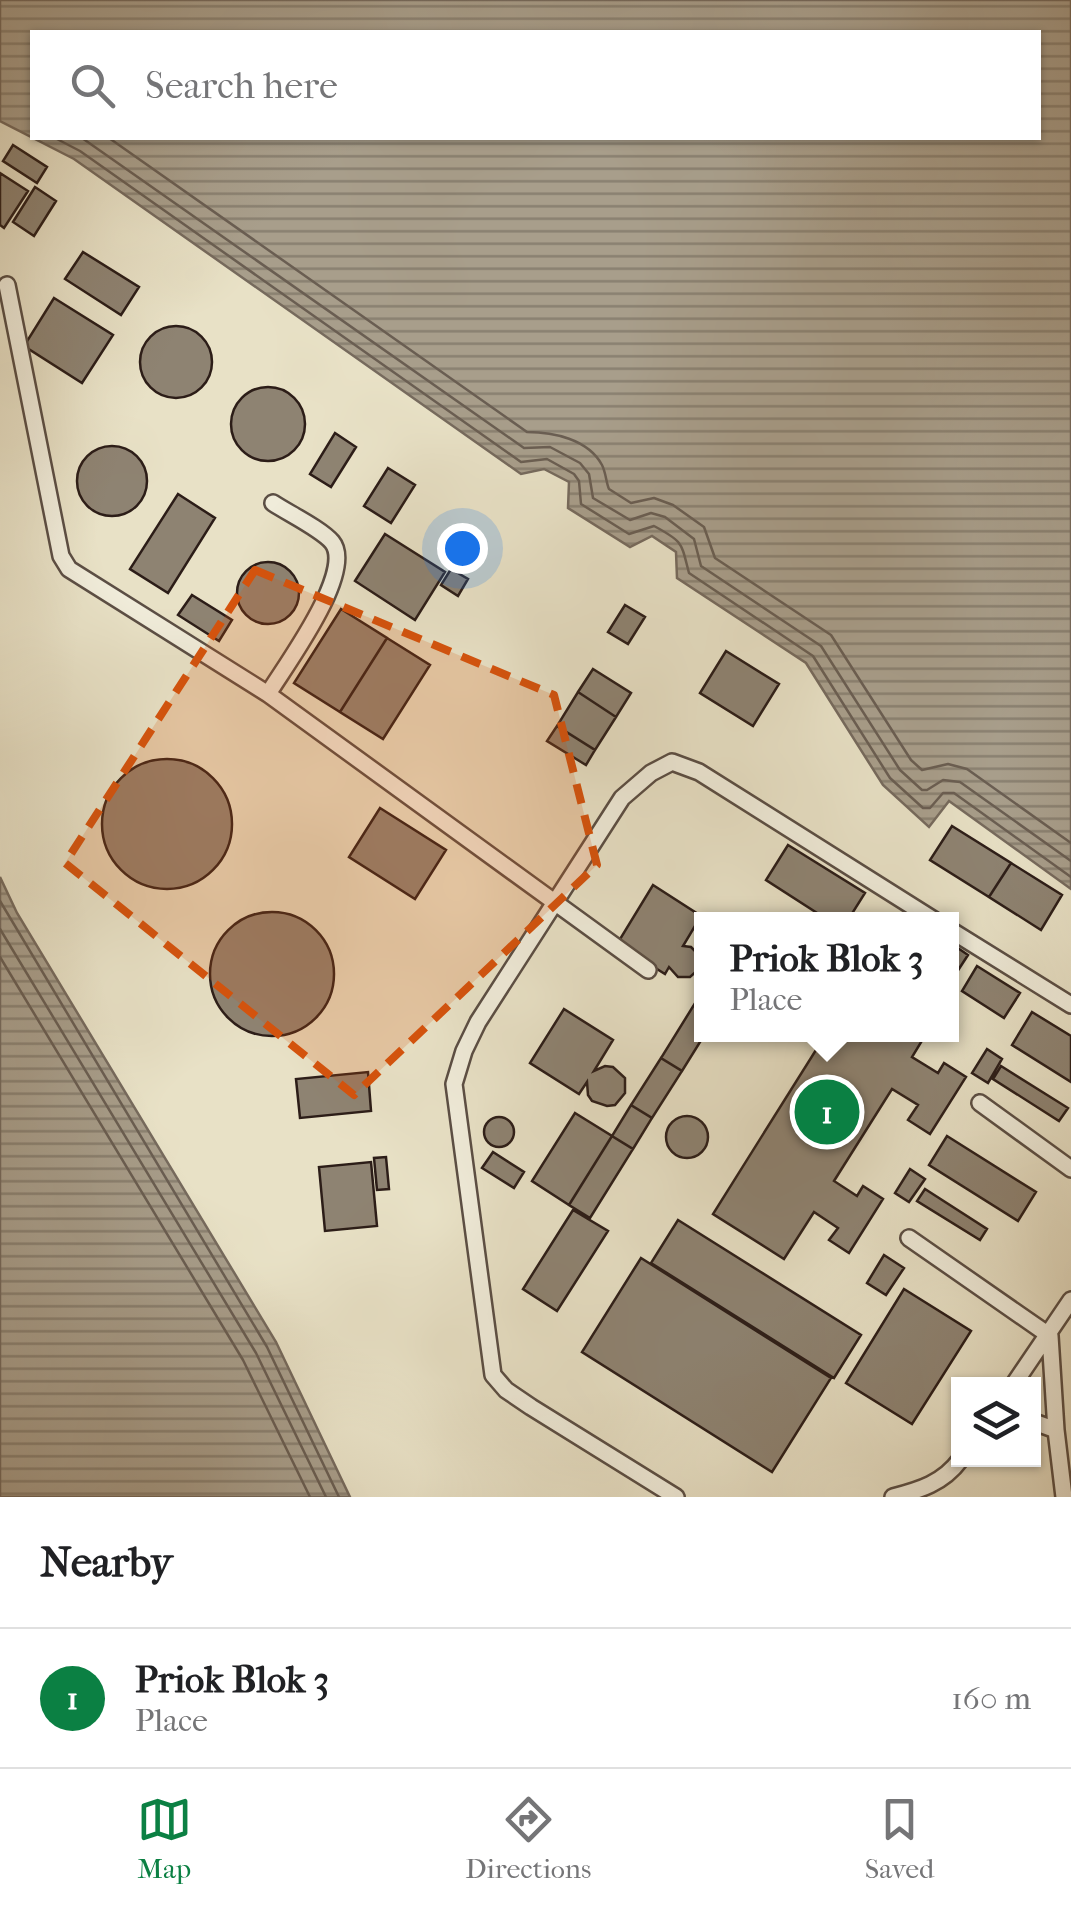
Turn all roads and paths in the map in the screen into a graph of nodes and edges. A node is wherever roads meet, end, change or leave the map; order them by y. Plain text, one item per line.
1 (7, 286) dead end
2 (273, 504) dead end
3 (268, 694) junction
4 (554, 904) junction
5 (921, 912) edge
6 (959, 935) edge
7 (648, 970) dead end
8 (1071, 1006) edge
9 (980, 1104) dead end
10 (1071, 1169) edge
11 (909, 1238) dead end
12 (1071, 1300) edge
13 (1050, 1336) junction
14 (1019, 1377) edge
15 (1041, 1425) edge
16 (1056, 1430) junction
17 (954, 1467) edge
18 (676, 1497) edge
19 (893, 1497) edge
20 (1064, 1497) edge

1 - 3 lane
2 - 3 lane
3 - 4 lane
4 - 5 lane
4 - 7 lane
4 - 18 lane
6 - 8 lane
9 - 10 lane
11 - 13 lane
12 - 13 lane
13 - 14 lane
13 - 16 lane
15 - 16 lane
16 - 20 lane
17 - 19 lane

